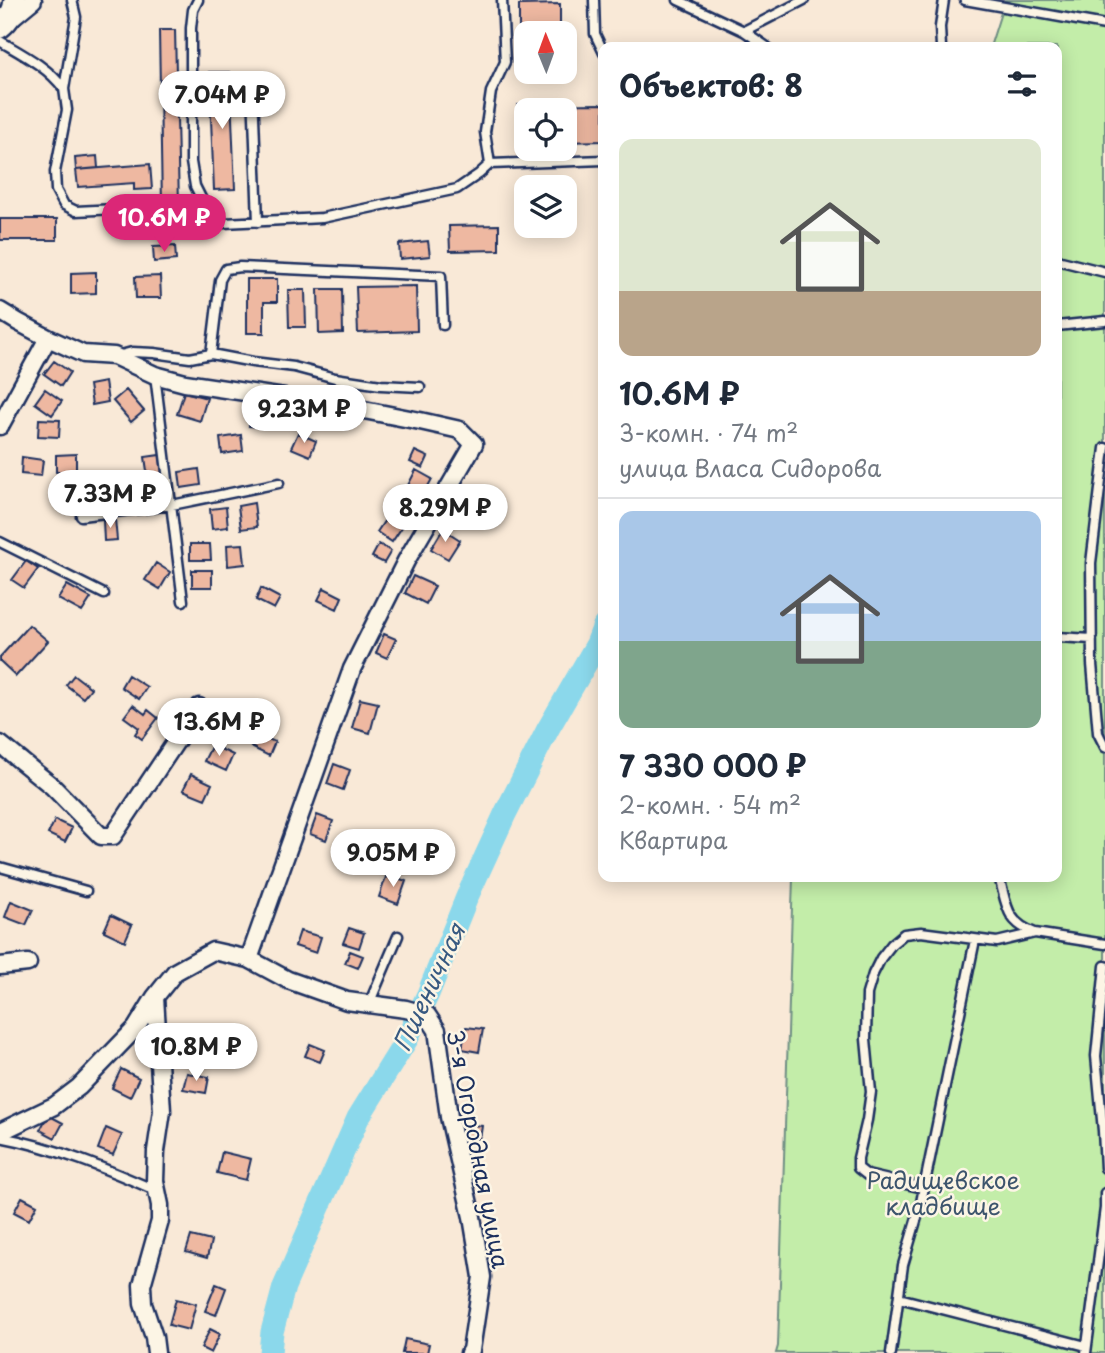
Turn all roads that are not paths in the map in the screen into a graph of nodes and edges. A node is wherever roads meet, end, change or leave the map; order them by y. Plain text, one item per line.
1 (15, 0) edge
2 (33, 0) edge
3 (72, 0) edge
4 (198, 0) edge
5 (502, 0) edge
6 (593, 0) edge
7 (678, 0) edge
8 (804, 0) edge
9 (944, 0) edge
10 (965, 0) edge
11 (1105, 25) edge
12 (3, 30) edge
13 (744, 31) junction
14 (599, 42) edge
15 (760, 42) edge
16 (942, 42) edge
17 (64, 89) junction
18 (253, 90) dead end
19 (598, 160) edge
20 (490, 163) junction
21 (136, 208) dead end
22 (258, 222) junction
23 (1062, 261) edge
24 (1105, 272) edge
25 (0, 304) edge
26 (0, 311) edge
27 (1105, 321) edge
28 (18, 322) junction
29 (443, 325) dead end
30 (1062, 325) edge
31 (48, 338) junction
32 (211, 354) junction
33 (114, 356) junction
34 (155, 375) junction
35 (419, 387) dead end
36 (0, 426) edge
37 (1105, 448) edge
38 (279, 483) dead end
39 (172, 505) junction
40 (81, 516) dead end
41 (0, 542) edge
42 (104, 594) dead end
43 (183, 601) dead end
44 (1062, 637) edge
45 (1092, 639) junction
46 (199, 707) dead end
47 (0, 744) edge
48 (1105, 747) edge
49 (0, 867) edge
50 (1000, 882) edge
51 (86, 891) dead end
52 (1035, 933) junction
53 (398, 936) dead end
54 (975, 940) junction
55 (1105, 944) edge
56 (249, 959) junction
57 (28, 963) dead end
58 (0, 966) edge
59 (1105, 966) edge
60 (1105, 972) edge
61 (155, 997) junction
62 (369, 1004) junction
63 (0, 1132) edge
64 (0, 1137) edge
65 (1105, 1168) edge
66 (923, 1188) junction
67 (157, 1191) junction
68 (1105, 1193) edge
69 (899, 1298) junction
70 (1086, 1349) edge
71 (156, 1353) edge
72 (469, 1353) edge
73 (891, 1353) edge

1 - 12 main road
2 - 12 street
3 - 17 lane
4 - 22 lane
5 - 20 lane
6 - 14 lane
7 - 13 lane
8 - 13 lane
9 - 16 lane
10 - 11 lane
12 - 17 lane
13 - 15 lane
17 - 21 lane
18 - 22 lane
19 - 20 lane
20 - 22 lane
23 - 24 lane
25 - 28 street
26 - 28 street
27 - 30 lane
28 - 31 street
29 - 32 lane
31 - 33 street
31 - 36 street
32 - 33 lane
32 - 35 lane
33 - 34 street
34 - 39 lane
34 - 56 street
37 - 45 lane
38 - 39 lane
39 - 40 lane
39 - 43 lane
41 - 42 lane
44 - 45 lane
45 - 48 lane
46 - 47 street
49 - 51 lane
50 - 52 lane
52 - 54 lane
52 - 55 lane
53 - 62 lane
54 - 66 lane
54 - 66 lane
56 - 61 street, 3-я Огородная улица
56 - 62 street, 3-я Огородная улица
57 - 58 street
59 - 60 lane
60 - 65 lane
61 - 63 street, 3-я Огородная улица
61 - 67 street
62 - 72 street, 3-я Огородная улица
64 - 67 lane
66 - 69 lane
67 - 71 street
68 - 70 lane
69 - 70 lane
69 - 73 lane

